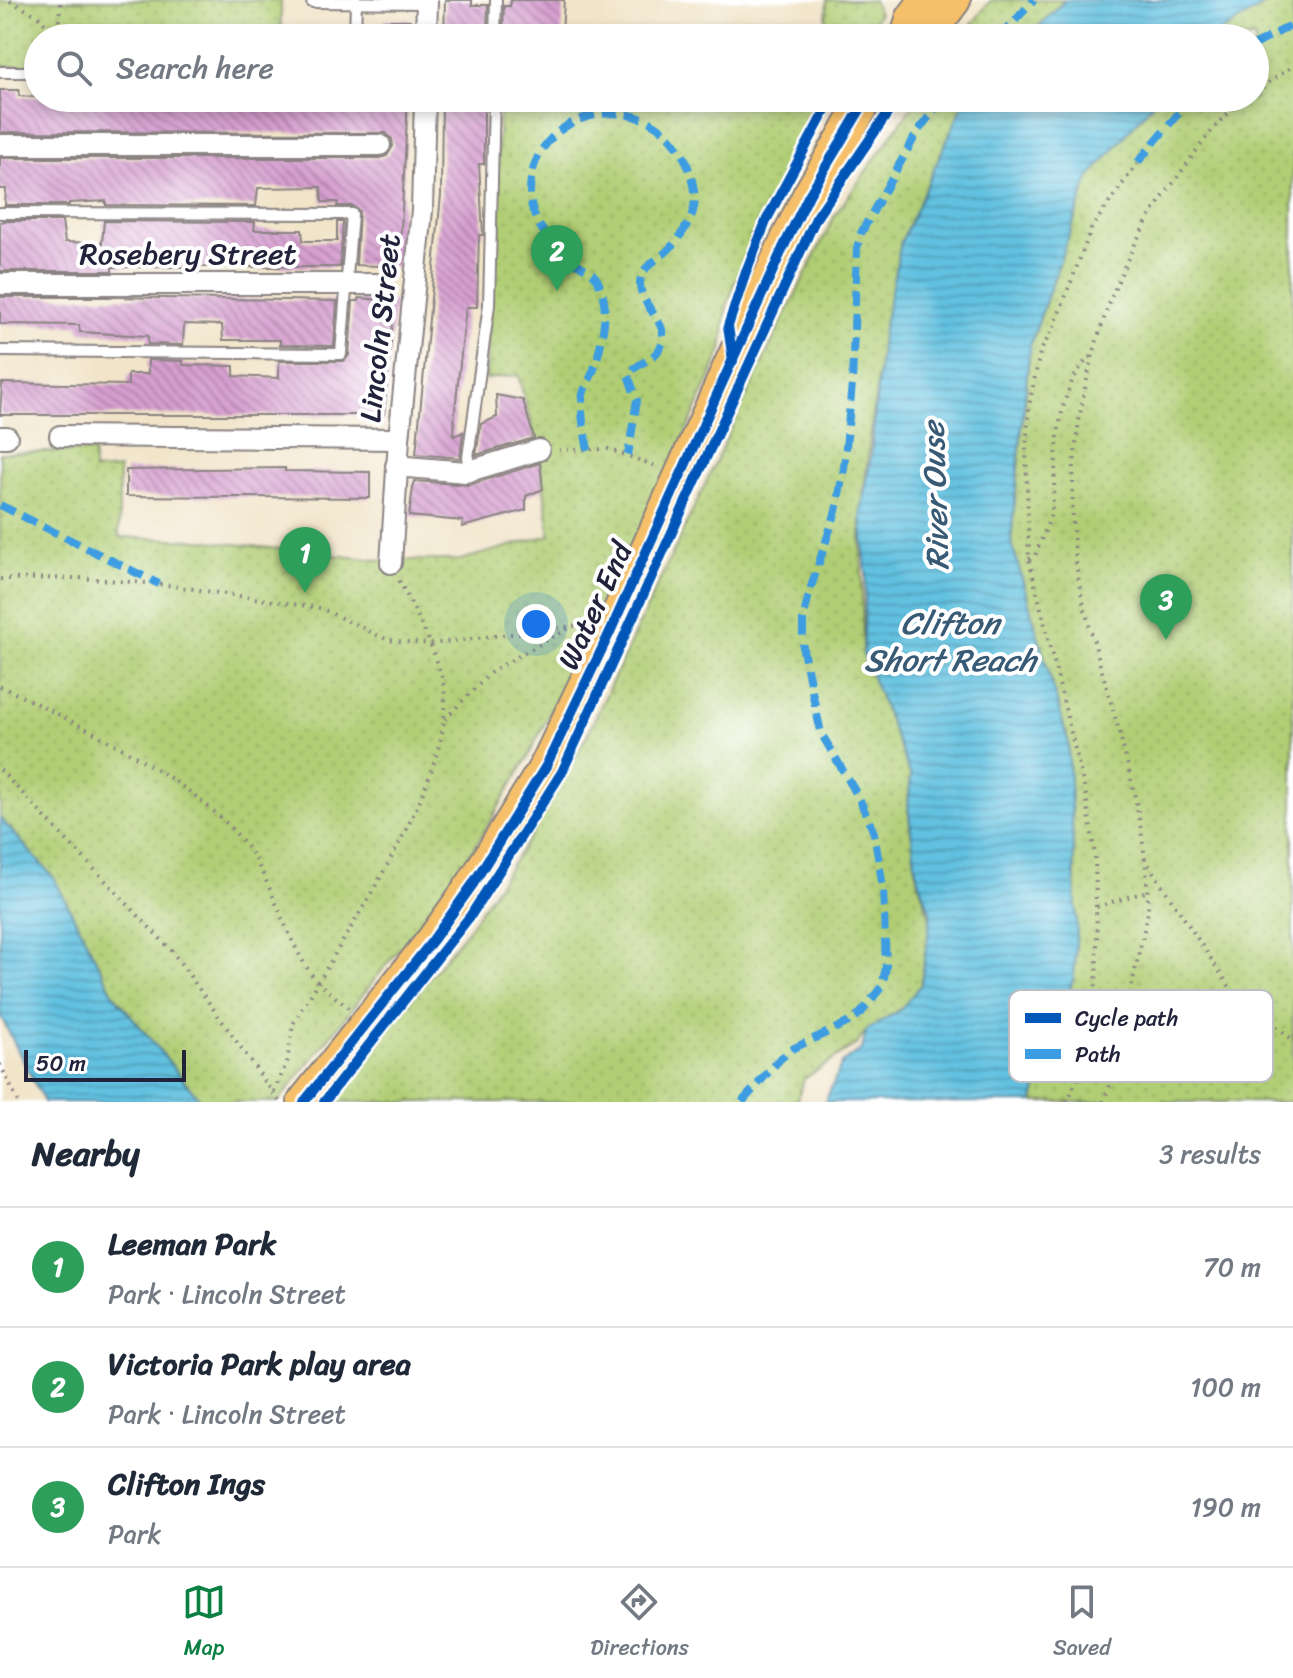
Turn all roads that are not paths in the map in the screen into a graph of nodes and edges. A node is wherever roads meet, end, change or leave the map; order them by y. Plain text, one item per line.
1 (496, 0) edge
2 (926, 0) edge
3 (954, 0) edge
4 (356, 1) edge
5 (312, 2) dead end
6 (427, 2) edge
7 (355, 24) edge
8 (426, 24) edge
9 (495, 24) edge
10 (911, 24) edge
11 (936, 24) edge
12 (0, 72) edge
13 (24, 72) edge
14 (425, 112) edge
15 (494, 112) edge
16 (859, 112) edge
17 (0, 145) edge
18 (380, 145) dead end
19 (0, 213) edge
20 (0, 284) edge
21 (347, 284) junction
22 (376, 284) dead end
23 (0, 351) edge
24 (60, 436) dead end
25 (399, 439) junction
26 (539, 450) road end
27 (396, 466) junction
28 (466, 472) junction
29 (391, 563) road end
30 (297, 1101) edge

1 - 9 lane
2 - 10 main road
3 - 11 main road
4 - 5 lane
4 - 6 lane
4 - 7 lane
6 - 8 street
12 - 13 lane
14 - 25 street, Lincoln Street
15 - 28 lane
16 - 30 main road, Water End
17 - 18 street
19 - 21 lane
20 - 21 street, Rosebery Street
21 - 22 street, Rosebery Street
21 - 23 lane
24 - 25 street
25 - 27 street, Lincoln Street
26 - 28 street
27 - 28 street
27 - 29 street, Lincoln Street

